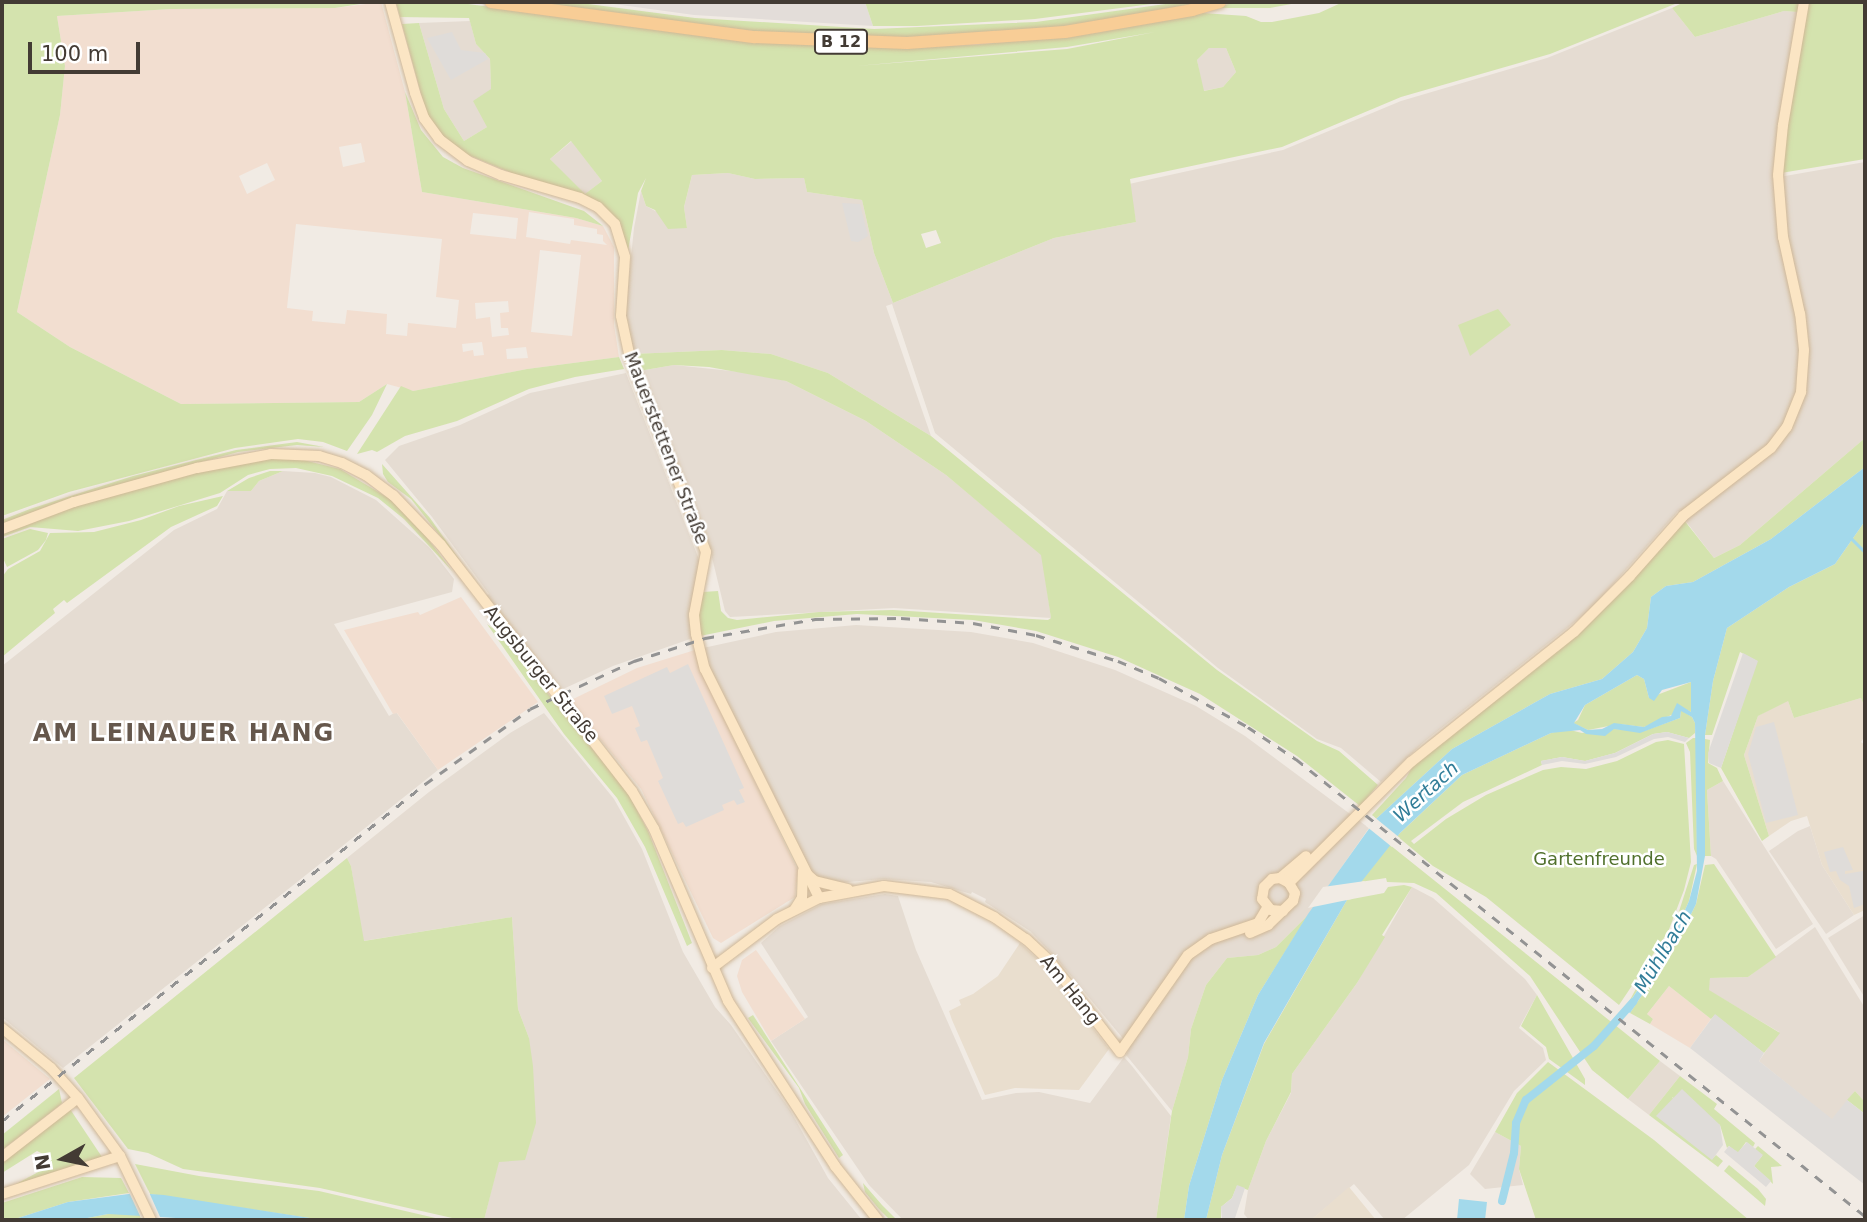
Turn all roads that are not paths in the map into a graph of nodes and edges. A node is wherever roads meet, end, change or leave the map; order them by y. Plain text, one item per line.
1 (390, 2) edge
2 (491, 2) edge
3 (1220, 2) edge
4 (1804, 2) edge
5 (2, 529) edge
6 (805, 871) junction
7 (1285, 880) junction
8 (855, 889) junction
9 (818, 898) junction
10 (1268, 908) junction
11 (794, 911) junction
12 (1283, 911) junction
13 (1260, 926) junction
14 (712, 968) junction
15 (2, 1028) edge
16 (78, 1098) junction
17 (120, 1156) junction
18 (2, 1157) edge
19 (2, 1194) edge
20 (152, 1220) edge
21 (878, 1220) edge

1 - 6 main road, Mauerstettener Straße
2 - 3 main road, B 12
4 - 7 main road
5 - 14 main road, Augsburger Straße
6 - 8 main road
6 - 9 main road, Mauerstettener Straße
6 - 11 main road
7 - 10 main road
7 - 12 main road
8 - 9 main road, Am Hang
8 - 13 main road, Am Hang
9 - 11 main road
10 - 12 main road
10 - 13 main road
11 - 14 main road
12 - 13 main road
14 - 21 main road, Augsburger Straße
15 - 16 main road
16 - 17 main road
16 - 18 main road
17 - 19 main road
17 - 20 main road

